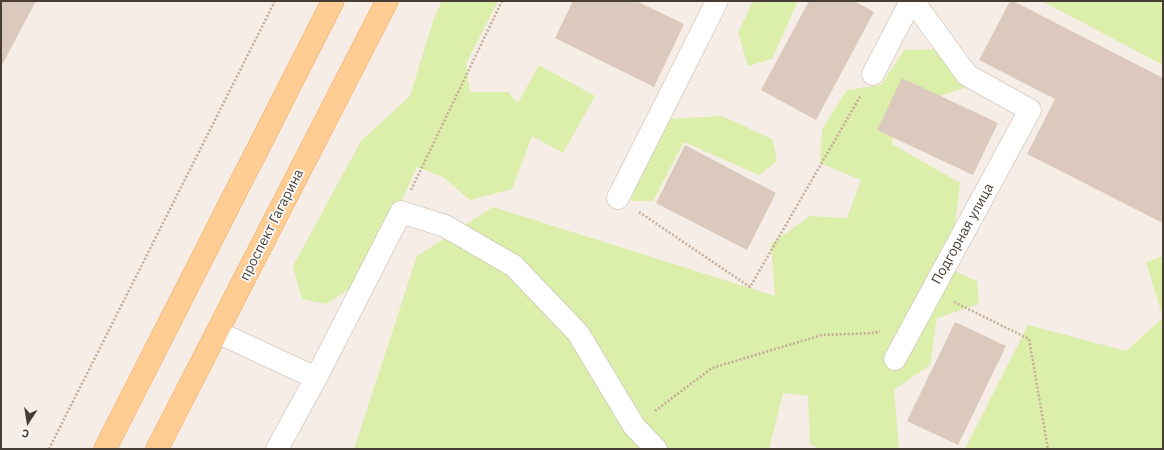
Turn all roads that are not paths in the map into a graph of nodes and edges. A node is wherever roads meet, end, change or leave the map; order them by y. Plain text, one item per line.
1 (333, 1) edge
2 (387, 1) edge
3 (717, 1) edge
4 (912, 1) edge
5 (873, 74) road end
6 (618, 198) road end
7 (217, 332) junction
8 (895, 359) dead end
9 (316, 378) junction
10 (105, 449) edge
11 (156, 449) edge
12 (277, 449) edge
13 (656, 449) edge

1 - 10 main road
2 - 7 main road, проспект Гагарина
3 - 6 street
4 - 5 street
4 - 8 street, Подгорная улица
7 - 9 street
7 - 11 main road, проспект Гагарина
9 - 12 street
9 - 13 street

